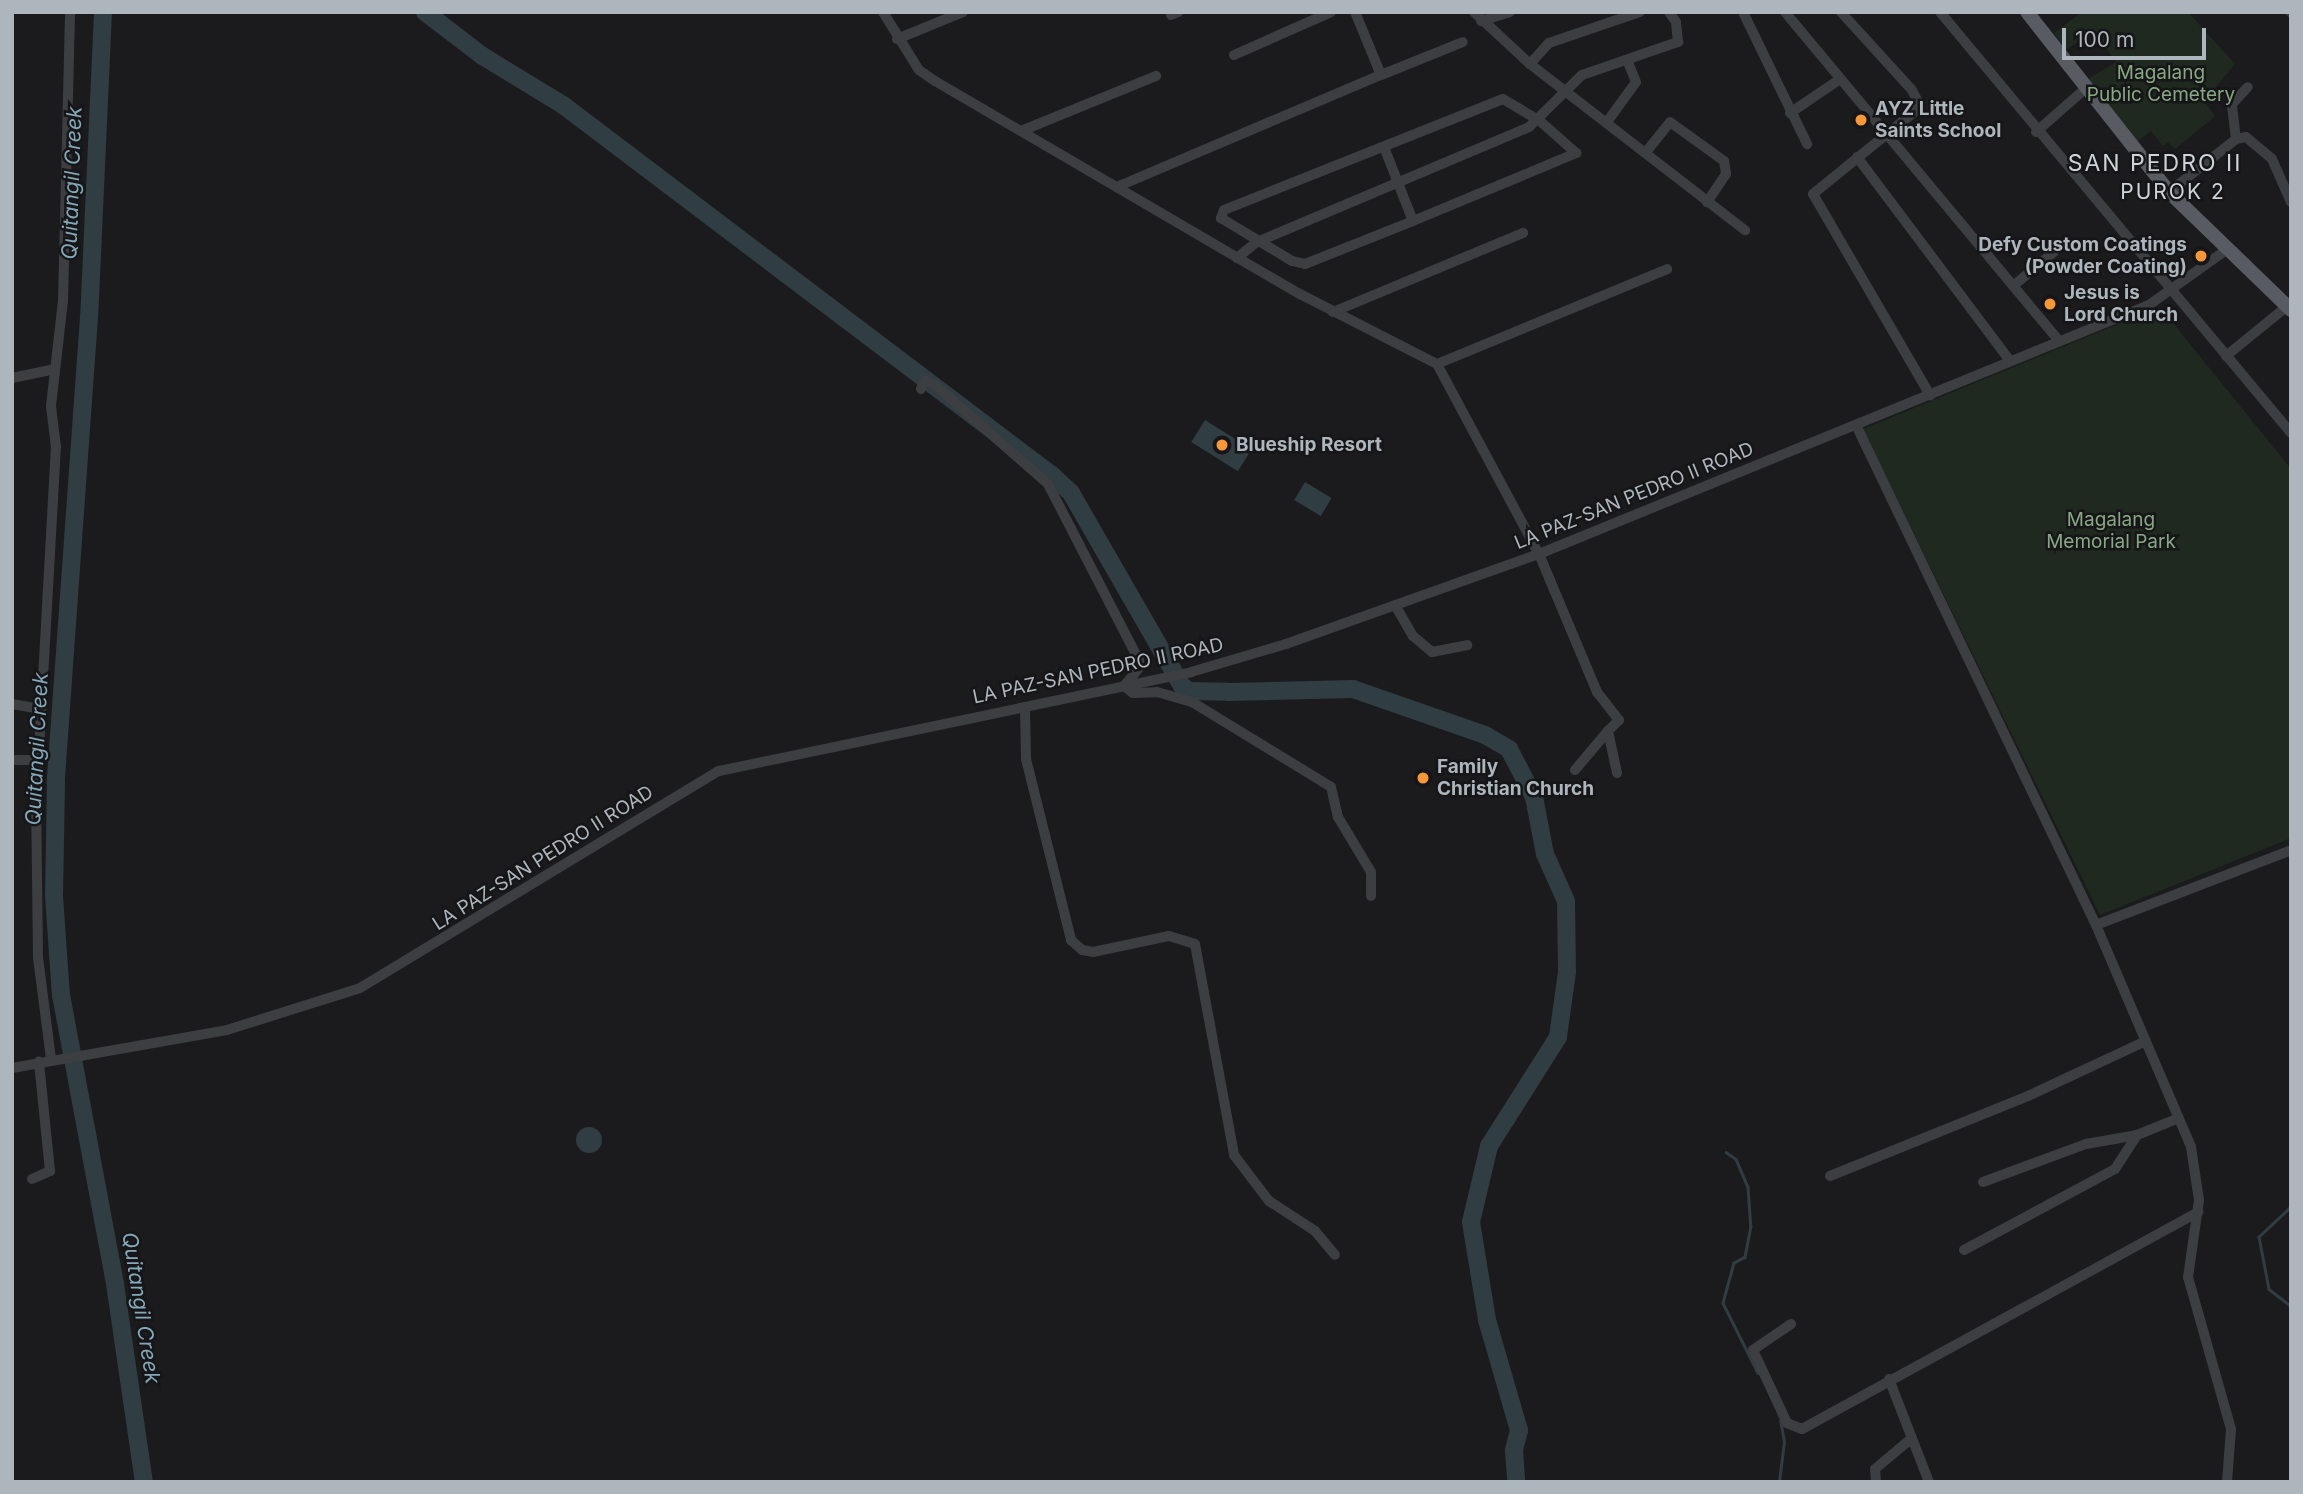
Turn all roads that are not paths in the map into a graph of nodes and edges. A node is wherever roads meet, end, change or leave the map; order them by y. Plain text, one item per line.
1 (70, 12) edge
2 (883, 12) edge
3 (963, 12) edge
4 (1331, 12) edge
5 (1355, 12) edge
6 (1510, 12) edge
7 (1640, 12) edge
8 (1669, 12) edge
9 (1743, 12) edge
10 (1785, 12) edge
11 (1842, 12) edge
12 (1940, 12) edge
13 (2027, 12) edge
14 (937, 17) edge
15 (1477, 17) edge
16 (897, 39) junction
17 (1463, 42) dead end
18 (1234, 55) dead end
19 (1627, 60) junction
20 (1530, 64) junction
21 (1381, 75) junction
22 (1156, 76) dead end
23 (1840, 79) junction
24 (2248, 87) dead end
25 (2086, 88) junction
26 (1567, 91) junction
27 (1790, 113) junction
28 (1540, 121) junction
29 (1607, 122) junction
30 (1021, 131) junction
31 (2036, 132) junction
32 (1887, 133) junction
33 (2236, 139) junction
34 (1807, 144) dead end
35 (1384, 147) junction
36 (1646, 152) junction
37 (1857, 157) junction
38 (1399, 184) junction
39 (1119, 186) junction
40 (2169, 192) junction
41 (1707, 202) junction
42 (2291, 202) edge
43 (1413, 221) junction
44 (1745, 230) dead end
45 (1522, 233) dead end
46 (1257, 242) junction
47 (2226, 250) junction
48 (2054, 252) dead end
49 (1237, 258) junction
50 (1667, 269) dead end
51 (2013, 286) junction
52 (2172, 292) junction
53 (2288, 308) edge
54 (1333, 312) junction
55 (2059, 341) junction
56 (2226, 356) junction
57 (2010, 361) junction
58 (1437, 364) junction
59 (55, 369) junction
60 (12, 378) edge
61 (921, 389) dead end
62 (1930, 395) junction
63 (1856, 425) junction
64 (2291, 433) edge
65 (1539, 554) junction
66 (1395, 605) junction
67 (1467, 645) dead end
68 (1124, 686) junction
69 (12, 704) edge
70 (1025, 707) junction
71 (39, 709) junction
72 (1608, 731) junction
73 (12, 760) edge
74 (38, 760) junction
75 (1574, 770) dead end
76 (1617, 773) dead end
77 (2291, 850) edge
78 (1371, 896) dead end
79 (2096, 925) junction
80 (2146, 1041) junction
81 (55, 1058) junction
82 (39, 1062) junction
83 (12, 1068) edge
84 (2179, 1118) junction
85 (2137, 1135) junction
86 (1830, 1177) dead end
87 (32, 1179) dead end
88 (1983, 1182) dead end
89 (2197, 1212) junction
90 (1964, 1250) dead end
91 (1335, 1255) dead end
92 (1791, 1324) dead end
93 (1889, 1379) junction
94 (1912, 1438) junction
95 (1876, 1482) edge
96 (1929, 1482) edge
97 (2227, 1482) edge

1 - 59 street
2 - 16 street
3 - 14 street
4 - 18 street
5 - 21 street
6 - 15 street
7 - 20 street
8 - 19 street
9 - 27 street
10 - 23 street
11 - 32 street
12 - 31 street
13 - 25 main road
14 - 16 street
15 - 20 street
16 - 30 street
17 - 21 street
19 - 26 street
19 - 29 street
20 - 26 street
21 - 39 street
22 - 30 street
23 - 27 street
23 - 32 street
24 - 33 street
25 - 31 street
25 - 40 main road
26 - 28 street
26 - 29 street
27 - 34 street
28 - 35 street
28 - 38 street
28 - 43 street
29 - 36 street
30 - 39 street
31 - 52 street
32 - 37 street
32 - 51 street
33 - 40 street
33 - 42 street
35 - 38 street
35 - 46 street
36 - 41 street
36 - 41 street
37 - 57 street
37 - 62 street
38 - 43 street
38 - 46 street
39 - 49 street
40 - 47 main road
41 - 44 street
43 - 46 street
45 - 54 street
46 - 49 street
47 - 52 street, LA PAZ-SAN PEDRO II ROAD
47 - 53 main road
48 - 51 street
49 - 54 street
50 - 58 street
51 - 55 street
52 - 55 street, LA PAZ-SAN PEDRO II ROAD
52 - 56 street
53 - 56 street
54 - 58 street
55 - 57 street, LA PAZ-SAN PEDRO II ROAD
56 - 64 street
57 - 62 street, LA PAZ-SAN PEDRO II ROAD
58 - 65 street
59 - 60 street
59 - 71 street
61 - 68 street
62 - 63 street, LA PAZ-SAN PEDRO II ROAD
63 - 65 street, LA PAZ-SAN PEDRO II ROAD
63 - 79 street
65 - 66 street, LA PAZ-SAN PEDRO II ROAD
65 - 72 street
66 - 67 street
66 - 68 street, LA PAZ-SAN PEDRO II ROAD
68 - 70 street, LA PAZ-SAN PEDRO II ROAD
68 - 78 street
69 - 71 street
70 - 81 street, LA PAZ-SAN PEDRO II ROAD
70 - 91 street
71 - 74 street
72 - 75 street
72 - 76 street
73 - 74 street
74 - 81 street
77 - 79 street
79 - 80 street
80 - 84 street
80 - 86 street
81 - 82 street, LA PAZ-SAN PEDRO II ROAD
82 - 83 street, LA PAZ-SAN PEDRO II ROAD
82 - 87 street
84 - 85 street
84 - 89 street
85 - 88 street
85 - 90 street
89 - 93 street
89 - 97 street
92 - 93 street
93 - 94 street
94 - 95 street
94 - 96 street

